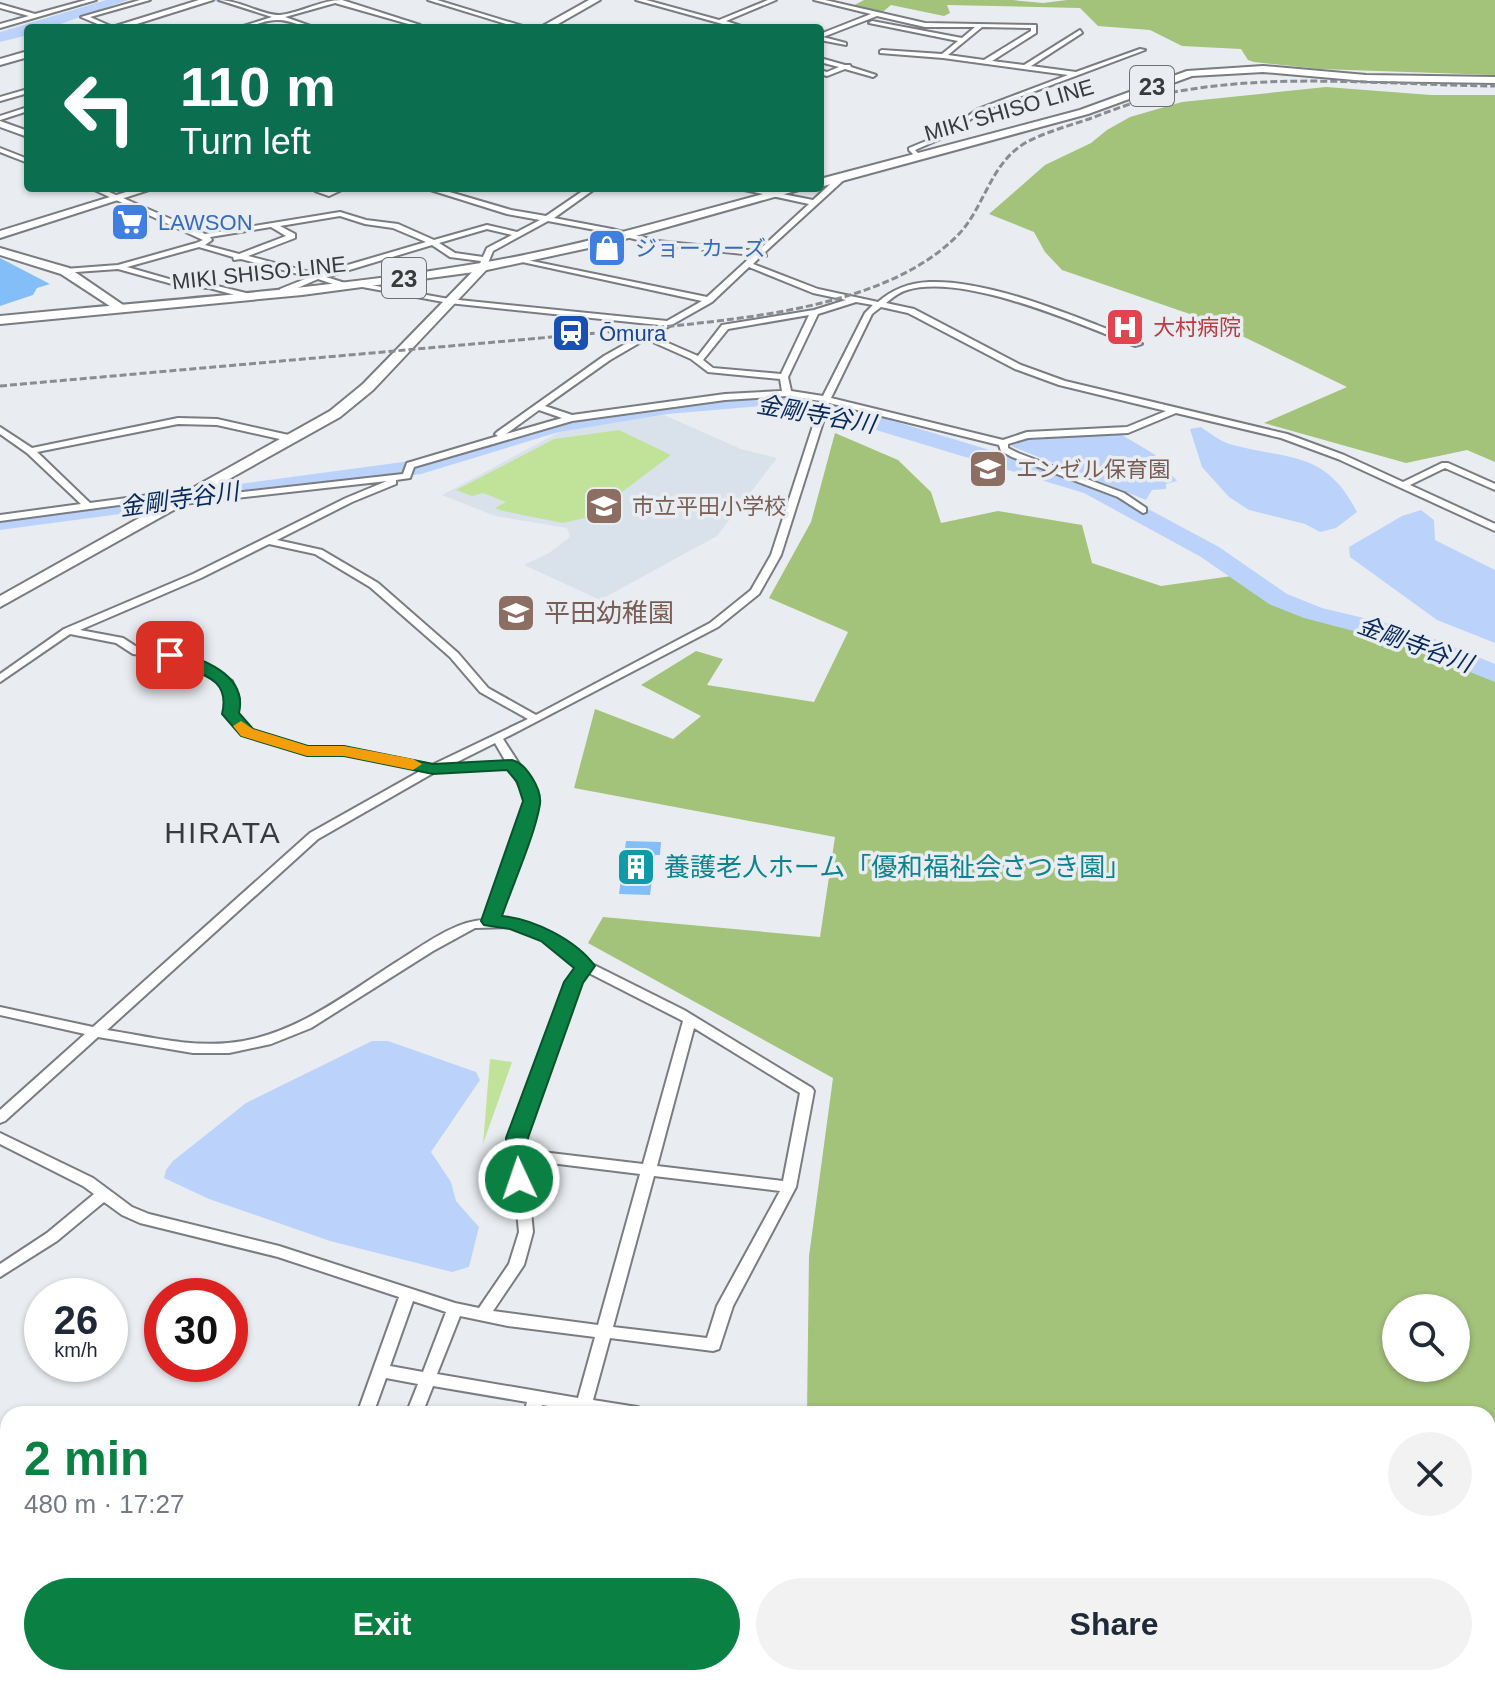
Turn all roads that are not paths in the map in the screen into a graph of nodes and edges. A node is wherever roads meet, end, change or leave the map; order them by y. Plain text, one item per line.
1 (15, 0) edge
2 (93, 0) edge
3 (147, 0) edge
4 (209, 0) edge
5 (222, 0) edge
6 (337, 0) edge
7 (431, 0) edge
8 (596, 0) edge
9 (639, 0) edge
10 (773, 0) edge
11 (817, 0) edge
12 (0, 6) edge
13 (875, 15) junction
14 (35, 16) junction
15 (277, 17) junction
16 (861, 20) junction
17 (720, 22) junction
18 (102, 24) edge
19 (127, 24) edge
20 (253, 24) edge
21 (300, 24) edge
22 (414, 24) edge
23 (512, 24) edge
24 (552, 24) edge
25 (728, 24) edge
26 (981, 25) junction
27 (0, 26) edge
28 (1080, 32) dead end
29 (824, 35) edge
30 (824, 38) edge
31 (964, 40) junction
32 (844, 44) dead end
33 (1142, 50) dead end
34 (882, 52) dead end
35 (24, 55) edge
36 (943, 56) junction
37 (824, 61) edge
38 (0, 62) edge
39 (985, 62) junction
40 (848, 66) junction
41 (1024, 68) junction
42 (824, 73) edge
43 (1075, 74) junction
44 (873, 75) dead end
45 (1495, 80) edge
46 (24, 92) edge
47 (0, 99) edge
48 (24, 110) edge
49 (0, 118) edge
50 (0, 124) edge
51 (24, 131) edge
52 (0, 150) edge
53 (24, 150) edge
54 (13, 155) junction
55 (918, 157) junction
56 (24, 159) edge
57 (843, 177) junction
58 (824, 182) edge
59 (101, 192) edge
60 (138, 192) edge
61 (442, 192) edge
62 (586, 192) edge
63 (758, 192) edge
64 (785, 192) edge
65 (773, 195) junction
66 (115, 200) junction
67 (816, 203) junction
68 (510, 212) junction
69 (547, 219) junction
70 (271, 224) junction
71 (487, 227) junction
72 (516, 234) junction
73 (625, 234) junction
74 (0, 235) edge
75 (204, 236) junction
76 (432, 242) junction
77 (199, 245) junction
78 (0, 251) edge
79 (763, 254) junction
80 (237, 258) junction
81 (517, 260) junction
82 (483, 263) junction
83 (750, 265) junction
84 (118, 267) junction
85 (65, 271) junction
86 (319, 276) junction
87 (357, 284) junction
88 (342, 285) junction
89 (283, 291) junction
90 (243, 295) junction
91 (857, 299) junction
92 (709, 300) junction
93 (449, 301) junction
94 (881, 303) junction
95 (120, 307) junction
96 (815, 312) junction
97 (0, 320) edge
98 (666, 323) junction
99 (648, 337) junction
100 (1138, 344) dead end
101 (698, 361) junction
102 (784, 377) junction
103 (787, 393) junction
104 (825, 400) junction
105 (538, 407) junction
106 (1175, 410) junction
107 (571, 418) junction
108 (0, 430) edge
109 (293, 439) junction
110 (491, 441) junction
111 (1003, 443) junction
112 (30, 451) junction
113 (407, 476) junction
114 (1404, 485) junction
115 (1495, 487) edge
116 (201, 491) junction
117 (183, 501) junction
118 (88, 506) junction
119 (1143, 510) dead end
120 (0, 518) edge
121 (1495, 528) edge
122 (271, 541) junction
123 (0, 602) edge
124 (68, 631) junction
125 (0, 679) edge
126 (536, 719) junction
127 (497, 738) junction
128 (512, 765) junction
129 (433, 769) junction
130 (491, 921) junction
131 (585, 966) junction
132 (0, 1011) edge
133 (690, 1020) junction
134 (94, 1032) junction
135 (0, 1118) edge
136 (0, 1138) edge
137 (518, 1154) junction
138 (647, 1170) junction
139 (789, 1187) junction
140 (104, 1194) junction
141 (0, 1271) edge
142 (408, 1293) junction
143 (455, 1309) junction
144 (482, 1315) junction
145 (603, 1332) junction
146 (381, 1371) junction
147 (426, 1378) junction
148 (536, 1397) junction
149 (584, 1405) junction
150 (368, 1406) edge
151 (417, 1406) edge
152 (534, 1406) edge
153 (590, 1406) edge

1 - 12 street
2 - 14 street
3 - 18 street
4 - 19 street
5 - 15 street
6 - 15 street
6 - 22 street
7 - 23 street
8 - 24 street
9 - 17 street
10 - 17 street
11 - 13 street
12 - 14 street
13 - 16 street
13 - 26 street
14 - 27 street
15 - 20 street
15 - 21 street
16 - 29 street
16 - 31 street
17 - 25 street
26 - 31 street
26 - 39 street
28 - 41 street
30 - 32 street
31 - 36 street
33 - 43 street
34 - 36 street
35 - 38 street
36 - 39 street
37 - 40 street
39 - 41 street
40 - 42 street
40 - 44 street
41 - 43 street
43 - 55 street
45 - 55 main road, MIKI SHISO LINE / 23
46 - 47 street
48 - 49 street
50 - 51 street
52 - 54 street
53 - 54 street
54 - 56 street
55 - 57 main road, MIKI SHISO LINE / 23
57 - 58 main road, MIKI SHISO LINE / 23
57 - 67 street
59 - 66 street
60 - 66 street
61 - 68 street
62 - 69 street
63 - 65 street
64 - 65 main road, MIKI SHISO LINE / 23
65 - 67 street
65 - 73 main road, MIKI SHISO LINE / 23
66 - 74 street
66 - 75 street
67 - 79 street
68 - 69 street
68 - 71 street
69 - 72 street
69 - 73 street
70 - 75 street
70 - 76 street
70 - 80 street
71 - 72 street
71 - 76 street
72 - 82 street
73 - 79 street
73 - 81 main road, MIKI SHISO LINE / 23
75 - 77 street
76 - 82 street
76 - 86 street
77 - 80 street
77 - 84 street
78 - 85 street
79 - 83 street
80 - 86 street
81 - 82 main road, MIKI SHISO LINE / 23
81 - 92 street
82 - 87 main road, MIKI SHISO LINE / 23
82 - 93 street
83 - 91 street
83 - 92 street
84 - 85 street
84 - 90 street
85 - 95 street
86 - 88 street
86 - 89 street
87 - 88 main road, MIKI SHISO LINE / 23
87 - 93 street
88 - 89 main road, MIKI SHISO LINE / 23
89 - 90 main road, MIKI SHISO LINE / 23
90 - 95 main road, MIKI SHISO LINE / 23
91 - 94 street
91 - 96 street
92 - 98 street
93 - 98 street
93 - 109 street
94 - 100 street
94 - 104 street
94 - 106 street
95 - 97 main road, MIKI SHISO LINE / 23
96 - 101 street
96 - 102 street
98 - 99 street
99 - 101 street
99 - 105 street
101 - 102 street
102 - 103 street
103 - 104 street
103 - 107 street
104 - 111 street
104 - 126 street
105 - 107 street
105 - 110 street
106 - 111 street
106 - 114 street
107 - 110 street
108 - 112 street
109 - 112 street
109 - 116 street
110 - 113 street
111 - 119 street
112 - 118 street
113 - 117 street
113 - 122 street
114 - 115 street
114 - 121 street
116 - 117 street
116 - 118 street
117 - 123 street
118 - 120 street
122 - 124 street
122 - 126 street
124 - 125 street
124 - 129 street
126 - 127 street
127 - 128 street
127 - 129 street
128 - 129 street
128 - 130 street
129 - 134 street
130 - 131 street
130 - 134 street
131 - 133 street
131 - 137 street
132 - 134 street
133 - 138 street
133 - 139 street
134 - 135 street
136 - 140 street
137 - 138 street
137 - 144 street
138 - 139 street
138 - 145 street
139 - 145 street
140 - 141 street
140 - 142 street
142 - 143 street
142 - 146 street
143 - 144 street
143 - 147 street
144 - 145 street
145 - 149 street
146 - 147 street
146 - 150 street
147 - 148 street
147 - 151 street
148 - 149 street
148 - 152 street
149 - 153 street

